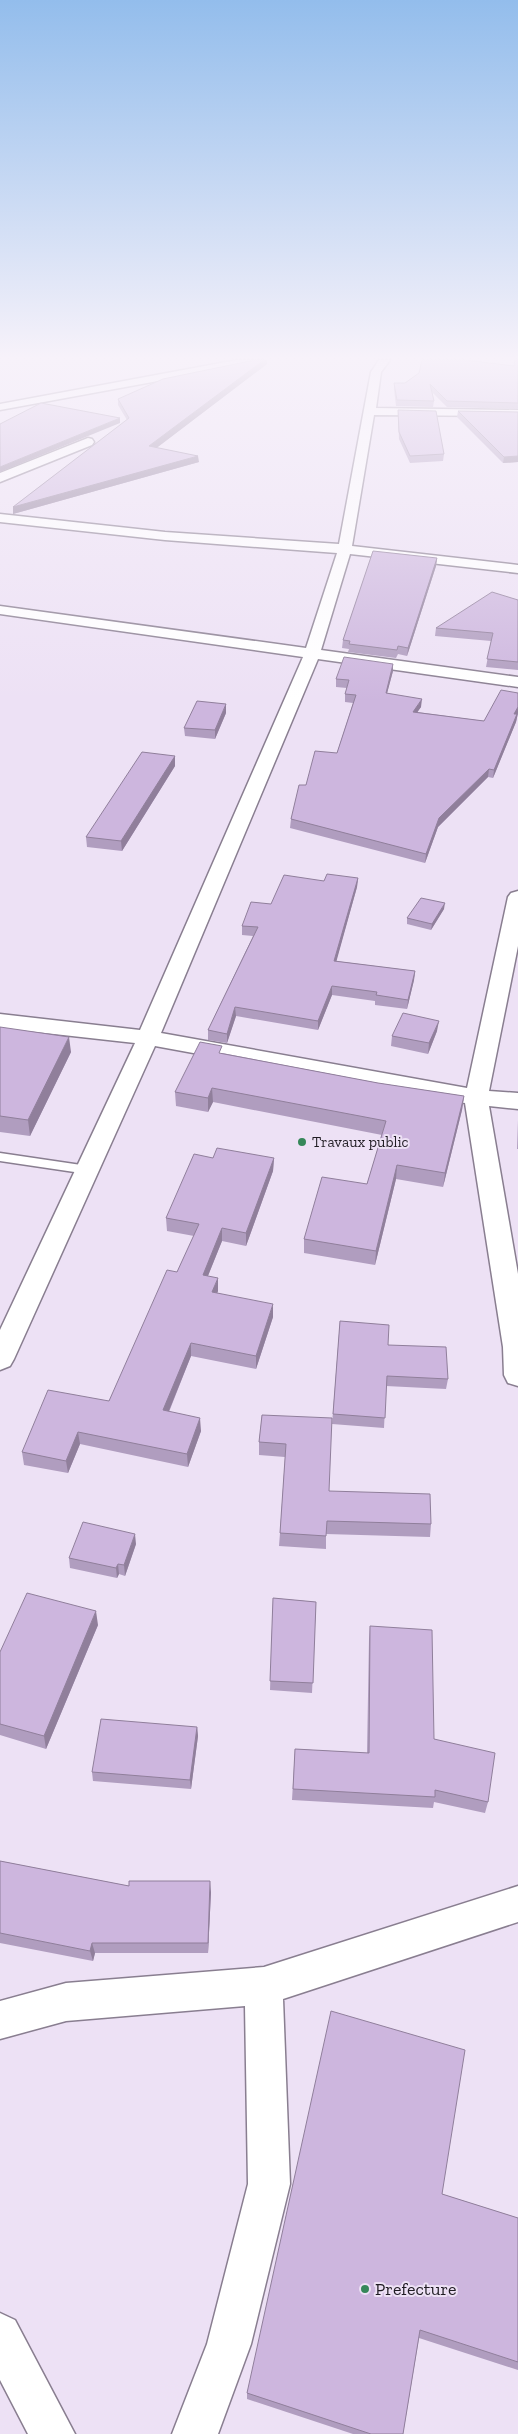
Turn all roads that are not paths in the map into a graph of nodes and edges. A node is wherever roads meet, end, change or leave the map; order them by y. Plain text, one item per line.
1 (359, 474) edge
2 (0, 518) edge
3 (345, 549) junction
4 (518, 569) edge
5 (0, 610) edge
6 (312, 654) junction
7 (518, 682) edge
8 (518, 897) edge
9 (0, 1021) edge
10 (148, 1038) junction
11 (476, 1096) junction
12 (518, 1101) edge
13 (0, 1157) edge
14 (88, 1170) junction
15 (2, 1351) edge
16 (518, 1374) edge
17 (518, 1904) edge
18 (264, 1986) junction
19 (0, 2020) edge
20 (0, 2334) edge
21 (52, 2434) edge
22 (195, 2434) edge

1 - 3 street
2 - 3 street
3 - 4 street
3 - 6 street
5 - 6 street
6 - 7 street
6 - 10 street
8 - 11 street
9 - 10 street
10 - 11 street
10 - 14 street
11 - 12 street
11 - 16 street
13 - 14 lane
14 - 15 street
17 - 18 street
18 - 19 street
18 - 22 street
20 - 21 street

